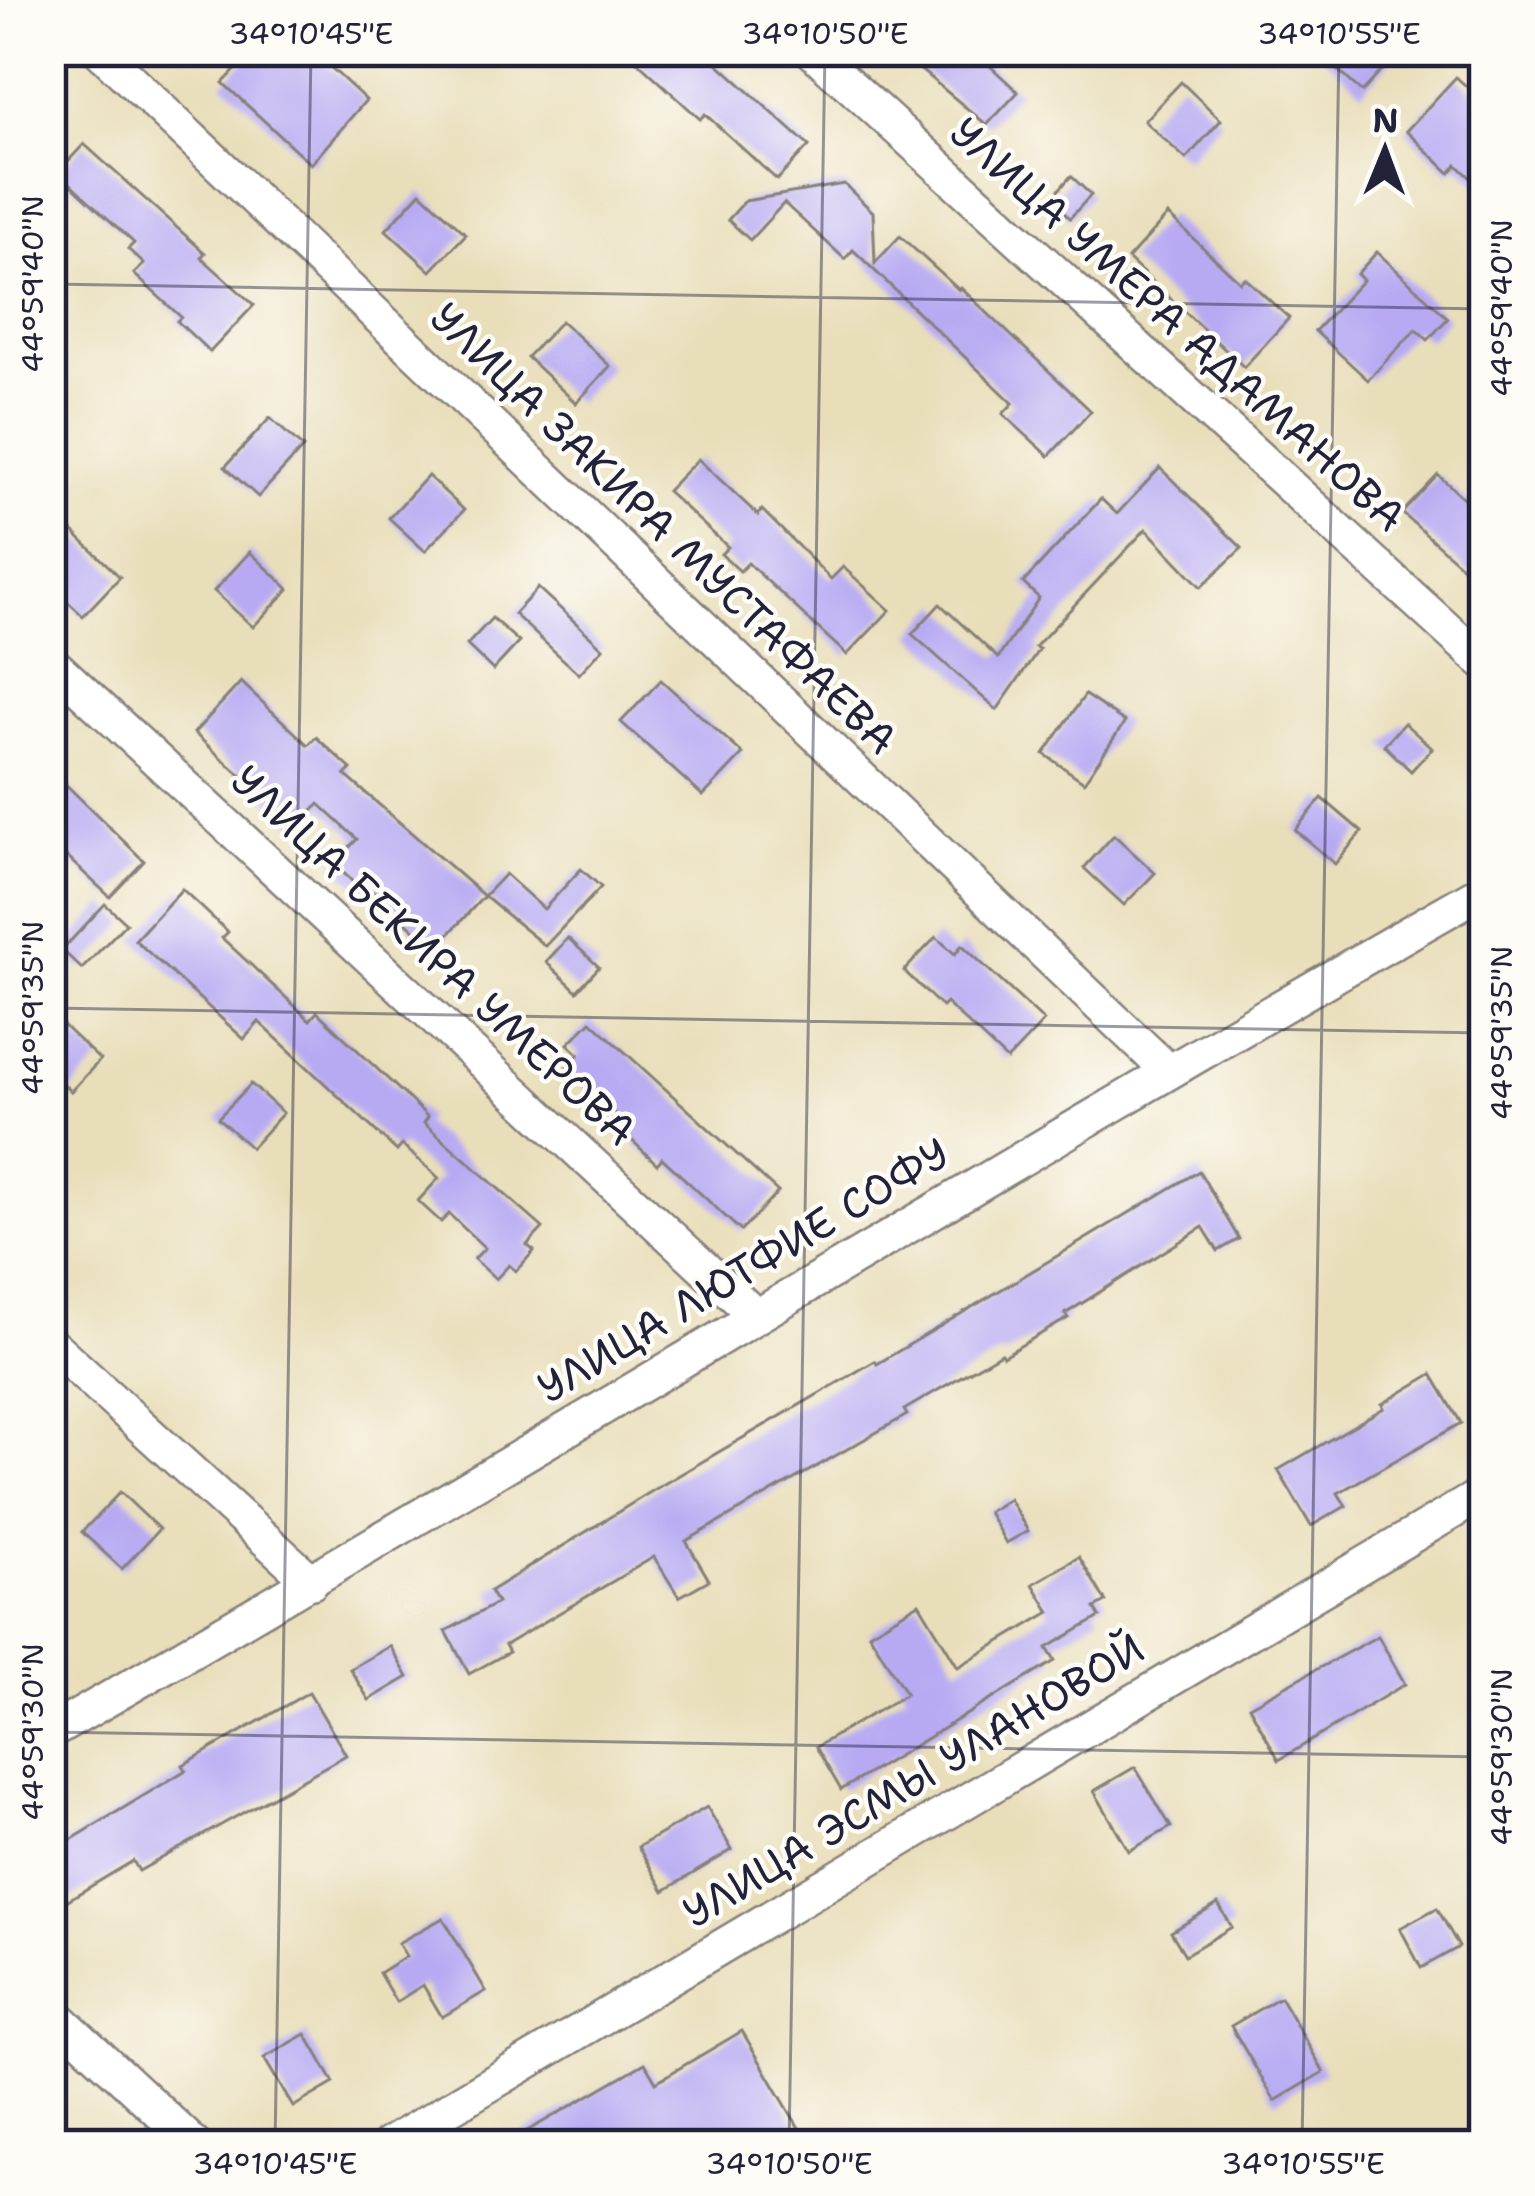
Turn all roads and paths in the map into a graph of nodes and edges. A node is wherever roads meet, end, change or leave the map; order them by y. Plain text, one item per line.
1 (100, 51) edge
2 (812, 51) edge
3 (51, 662) edge
4 (1484, 663) edge
5 (1484, 890) edge
6 (1167, 1070) junction
7 (755, 1315) junction
8 (51, 1344) edge
9 (1484, 1493) edge
10 (312, 1582) junction
11 (51, 1732) edge
12 (51, 2011) edge
13 (195, 2145) edge
14 (388, 2145) edge

1 - 6 street, УЛИЦА ЗАКИРА МУСТАФАЕВА
2 - 4 street, УЛИЦА УМЕРА АДАМАНОВА
3 - 7 street, УЛИЦА БЕКИРА УМЕРОВА
5 - 6 street, УЛИЦА ЛЮТФИЕ СОФУ
6 - 7 street, УЛИЦА ЛЮТФИЕ СОФУ
7 - 10 street, УЛИЦА ЛЮТФИЕ СОФУ
8 - 10 street
9 - 14 street, УЛИЦА ЭСМЫ УЛАНОВОЙ
10 - 11 street, УЛИЦА ЛЮТФИЕ СОФУ
12 - 13 street

